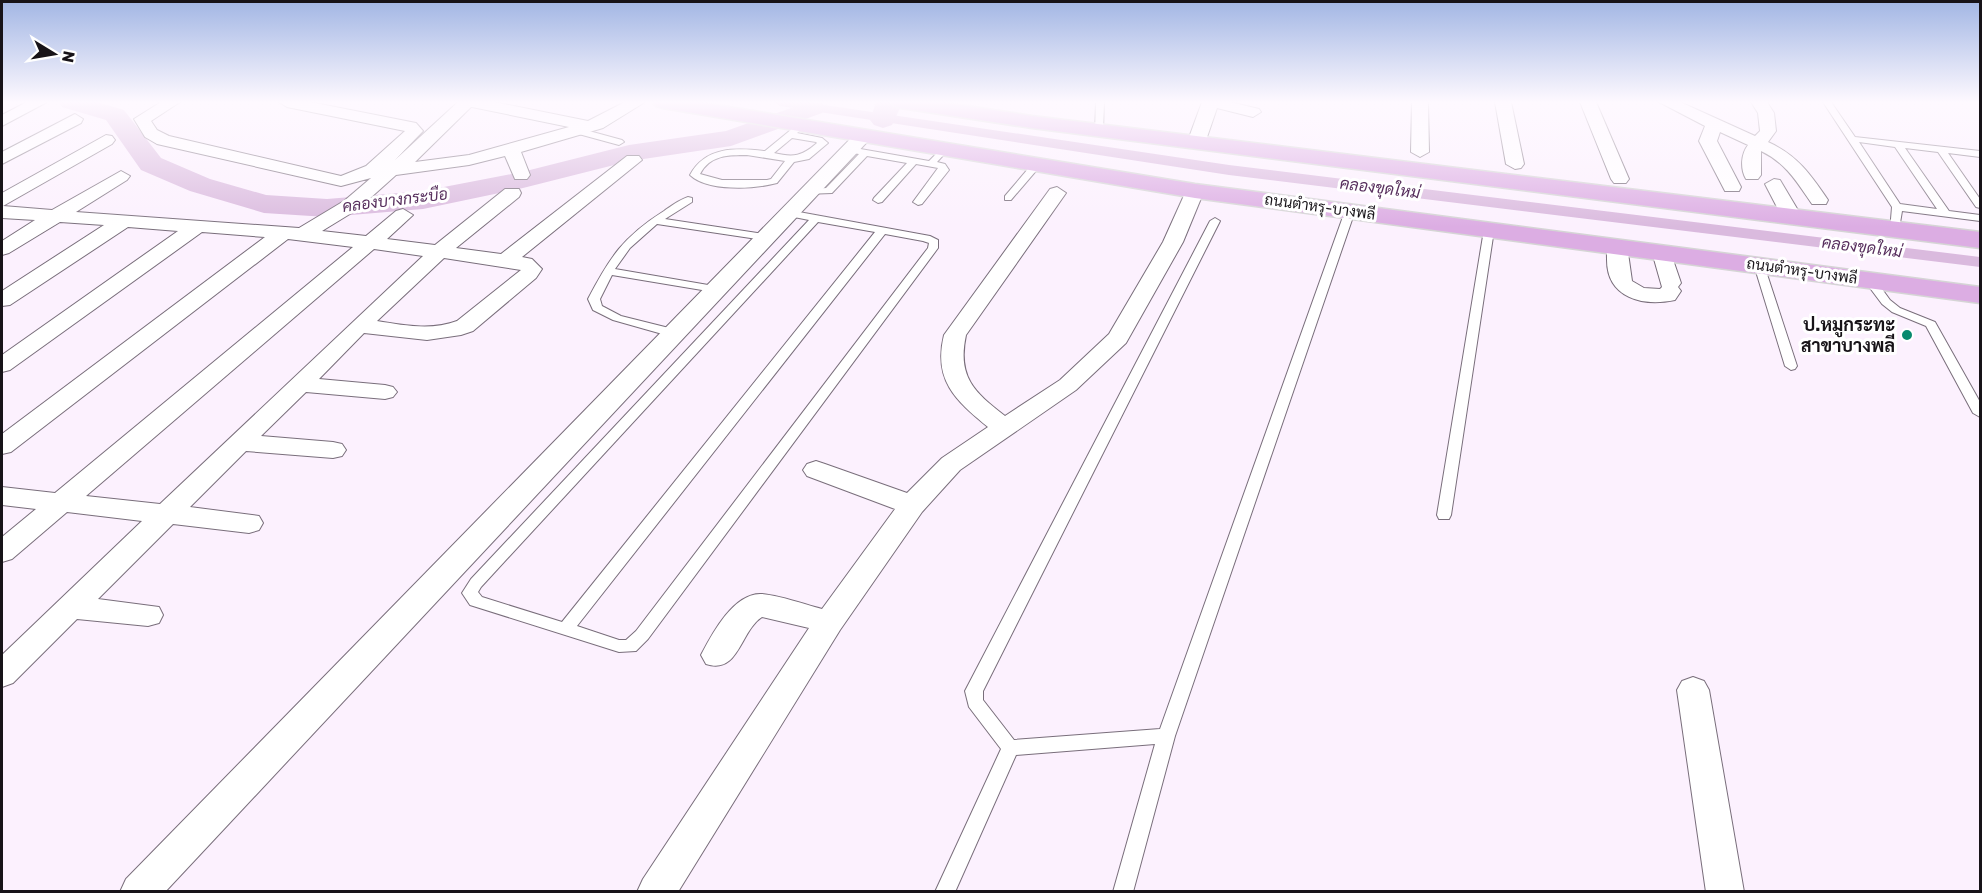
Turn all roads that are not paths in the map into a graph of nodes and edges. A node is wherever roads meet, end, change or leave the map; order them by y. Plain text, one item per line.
1 (30, 144) edge
2 (100, 144) edge
3 (179, 144) edge
4 (401, 144) edge
5 (425, 144) edge
6 (528, 144) edge
7 (779, 144) edge
8 (822, 144) edge
9 (851, 144) edge
10 (1201, 144) edge
11 (1420, 144) edge
12 (1511, 144) edge
13 (1605, 144) edge
14 (1709, 144) edge
15 (1733, 144) edge
16 (1765, 144) edge
17 (1855, 144) edge
18 (1888, 144) edge
19 (1898, 145) junction
20 (859, 146) junction
21 (511, 148) junction
22 (1941, 150) junction
23 (1420, 152) dead end
24 (767, 154) junction
25 (1980, 155) edge
26 (937, 157) junction
27 (2, 159) edge
28 (633, 160) dead end
29 (791, 160) junction
30 (914, 161) junction
31 (1515, 164) dead end
32 (1036, 165) junction
33 (401, 167) junction
34 (1760, 170) junction
35 (121, 176) dead end
36 (1620, 179) dead end
37 (1732, 187) dead end
38 (1195, 191) junction
39 (1058, 193) dead end
40 (1008, 198) dead end
41 (688, 200) dead end
42 (878, 200) dead end
43 (1819, 200) dead end
44 (2, 201) edge
45 (918, 202) dead end
46 (1980, 205) edge
47 (1350, 211) junction
48 (2, 212) edge
49 (788, 213) junction
50 (1945, 213) junction
51 (403, 215) dead end
52 (56, 216) junction
53 (1783, 216) junction
54 (816, 218) junction
55 (1896, 218) junction
56 (1980, 218) edge
57 (124, 220) junction
58 (655, 221) junction
59 (1215, 221) dead end
60 (198, 226) junction
61 (882, 230) junction
62 (1489, 230) junction
63 (306, 232) junction
64 (764, 237) junction
65 (1980, 240) edge
66 (367, 243) junction
67 (1617, 246) junction
68 (2, 249) edge
69 (1662, 252) junction
70 (438, 253) junction
71 (504, 261) junction
72 (1759, 265) junction
73 (609, 271) junction
74 (1870, 280) junction
75 (714, 290) junction
76 (1980, 295) edge
77 (2, 300) edge
78 (359, 326) junction
79 (674, 333) junction
80 (2, 365) edge
81 (1791, 366) dead end
82 (299, 384) junction
83 (385, 392) dead end
84 (1980, 413) edge
85 (1003, 427) junction
86 (239, 442) junction
87 (2, 446) edge
88 (333, 450) dead end
89 (816, 470) dead end
90 (2, 496) edge
91 (57, 504) junction
92 (912, 506) junction
93 (164, 515) junction
94 (1444, 515) dead end
95 (249, 524) dead end
96 (2, 552) edge
97 (68, 607) junction
98 (148, 615) dead end
99 (829, 622) junction
100 (565, 630) junction
101 (717, 655) dead end
102 (2, 674) edge
103 (1693, 690) dead end
104 (1166, 736) junction
105 (1010, 748) junction
106 (139, 891) edge
107 (656, 891) edge
108 (945, 891) edge
109 (1123, 891) edge
110 (1725, 891) edge

1 - 27 street
2 - 44 street
3 - 4 street
5 - 33 street
6 - 21 street
7 - 24 lane
8 - 29 lane
9 - 20 main road, ถนนตำหรุ-บางพลี
10 - 53 main road
11 - 23 street
12 - 31 street
13 - 36 street
14 - 37 street
15 - 34 street
16 - 34 street
17 - 55 lane
18 - 19 lane
19 - 22 lane
19 - 50 lane
20 - 26 main road, ถนนตำหรุ-บางพลี
20 - 30 lane
20 - 49 street
21 - 33 street
21 - 70 street
22 - 25 lane
22 - 46 lane
24 - 29 lane
24 - 29 lane
26 - 30 lane
26 - 32 main road, ถนนตำหรุ-บางพลี
26 - 45 lane
28 - 71 street
30 - 42 lane
32 - 38 main road, ถนนตำหรุ-บางพลี
32 - 40 lane
33 - 63 street
33 - 63 street
34 - 43 street
34 - 53 street
35 - 52 street
38 - 47 main road, ถนนตำหรุ-บางพลี
38 - 85 street
39 - 85 street
41 - 58 lane
47 - 62 main road, ถนนตำหรุ-บางพลี
47 - 104 lane
48 - 52 street
49 - 54 lane
49 - 64 street
50 - 55 lane
50 - 56 lane
51 - 66 street
52 - 57 street
52 - 68 street
53 - 55 main road
54 - 61 lane
54 - 100 lane
55 - 65 main road
57 - 60 street
57 - 77 street
58 - 64 lane
58 - 73 lane
59 - 105 lane
60 - 63 street
60 - 80 street
61 - 100 lane
61 - 100 lane
62 - 67 main road, ถนนตำหรุ-บางพลี
62 - 94 lane
63 - 66 street
63 - 87 street
64 - 75 street
66 - 70 street
66 - 91 street
67 - 69 main road, ถนนตำหรุ-บางพลี
67 - 69 street
69 - 72 main road, ถนนตำหรุ-บางพลี
70 - 71 street
70 - 78 street
71 - 78 street
72 - 74 main road, ถนนตำหรุ-บางพลี
72 - 81 lane
73 - 75 lane
73 - 79 lane
74 - 76 main road, ถนนตำหรุ-บางพลี
74 - 84 lane
75 - 79 street
78 - 82 street
79 - 106 street
82 - 83 street
82 - 86 street
85 - 92 street
86 - 88 street
86 - 93 street
89 - 92 street
90 - 91 street
91 - 93 street
91 - 96 street
92 - 99 street
93 - 95 street
93 - 97 street
97 - 98 street
97 - 102 street
99 - 101 street
99 - 107 street
103 - 110 street
104 - 105 lane
104 - 109 lane
105 - 108 lane

